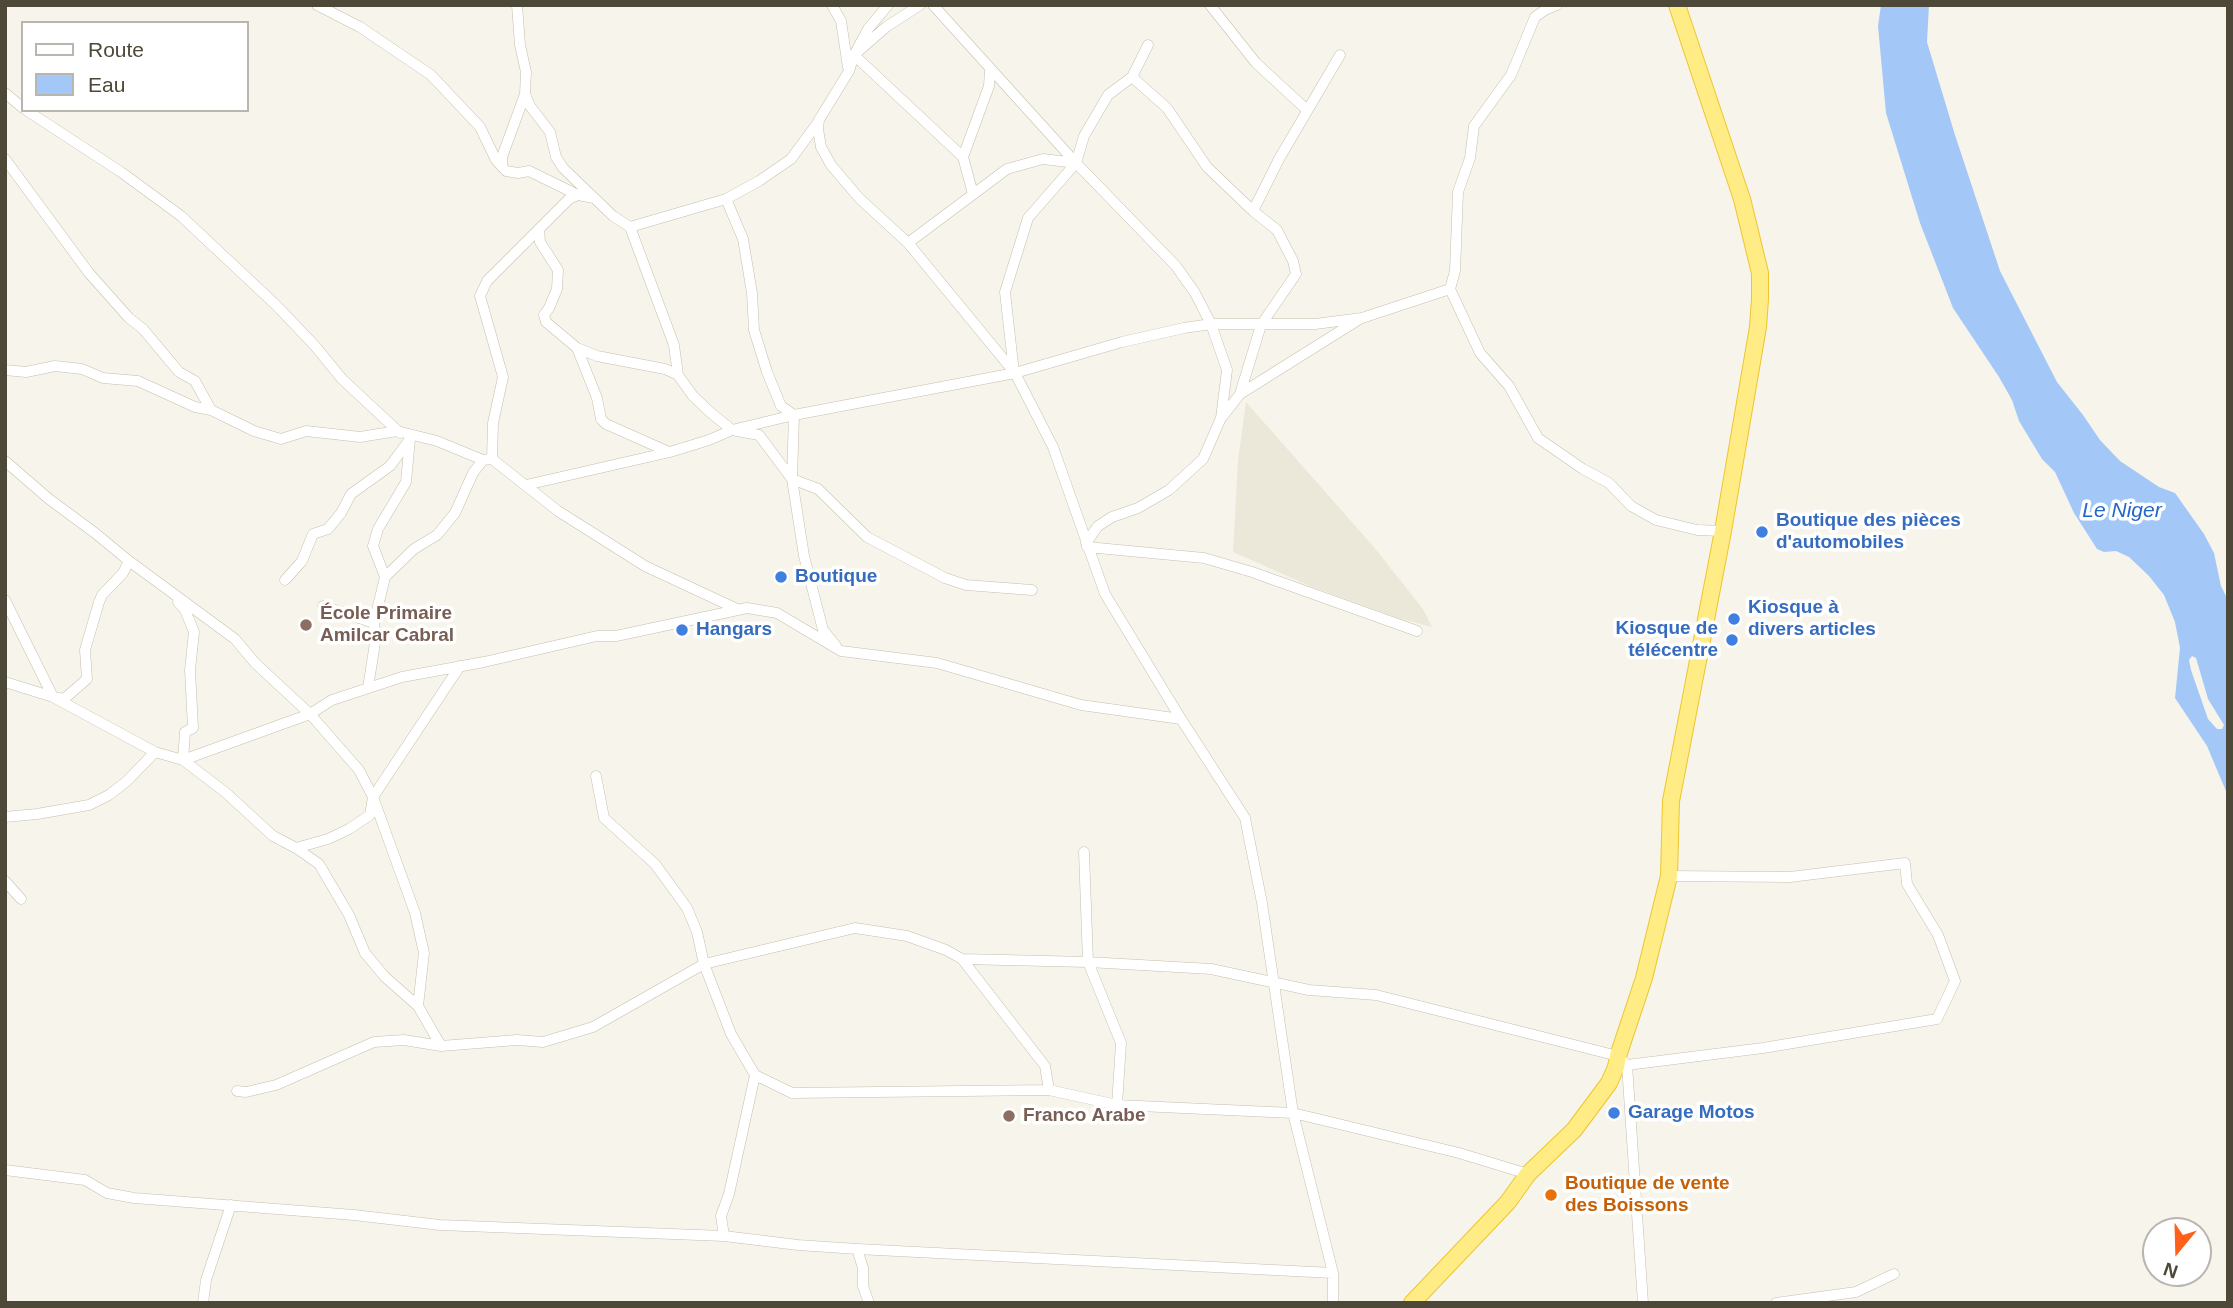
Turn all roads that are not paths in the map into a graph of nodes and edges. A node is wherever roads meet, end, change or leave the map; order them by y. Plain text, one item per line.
1 (317, 5) edge
2 (517, 5) edge
3 (832, 5) edge
4 (888, 5) edge
5 (919, 5) edge
6 (933, 5) edge
7 (1210, 5) edge
8 (1557, 5) edge
9 (1677, 5) edge
10 (1148, 45) dead end
11 (854, 55) junction
12 (1340, 55) dead end
13 (990, 70) junction
14 (849, 71) junction
15 (1132, 77) junction
16 (5, 93) edge
17 (525, 94) junction
18 (21, 106) edge
19 (1307, 110) junction
20 (29, 112) edge
21 (820, 120) junction
22 (963, 157) junction
23 (5, 159) edge
24 (1076, 163) junction
25 (502, 167) junction
26 (973, 194) junction
27 (578, 195) junction
28 (594, 198) junction
29 (726, 198) junction
30 (1253, 211) junction
31 (630, 228) junction
32 (539, 229) junction
33 (908, 243) junction
34 (1450, 289) junction
35 (1362, 318) junction
36 (1211, 324) junction
37 (1261, 325) junction
38 (577, 348) junction
39 (5, 370) edge
40 (1014, 373) junction
41 (678, 375) junction
42 (1240, 394) junction
43 (211, 410) junction
44 (794, 415) junction
45 (1221, 418) junction
46 (732, 430) junction
47 (397, 431) junction
48 (410, 439) junction
49 (670, 452) junction
50 (487, 460) junction
51 (5, 461) edge
52 (792, 479) junction
53 (526, 485) junction
54 (1723, 531) junction
55 (1086, 545) junction
56 (129, 561) junction
57 (384, 577) junction
58 (285, 580) dead end
59 (166, 590) junction
60 (1032, 590) dead end
61 (5, 600) edge
62 (323, 606) dead end
63 (738, 609) junction
64 (374, 622) junction
65 (1417, 631) dead end
66 (841, 651) junction
67 (460, 666) junction
68 (5, 682) edge
69 (368, 688) junction
70 (53, 697) junction
71 (310, 713) junction
72 (1181, 719) junction
73 (155, 752) junction
74 (183, 761) junction
75 (597, 776) dead end
76 (373, 797) junction
77 (5, 817) edge
78 (296, 848) junction
79 (1084, 852) dead end
80 (1669, 876) junction
81 (5, 881) edge
82 (21, 899) dead end
83 (962, 959) junction
84 (1088, 962) junction
85 (704, 964) junction
86 (1273, 981) junction
87 (418, 1006) junction
88 (441, 1046) junction
89 (1623, 1061) junction
90 (755, 1075) junction
91 (1049, 1090) junction
92 (237, 1091) dead end
93 (1117, 1105) junction
94 (1293, 1114) junction
95 (5, 1170) edge
96 (1528, 1174) junction
97 (231, 1205) junction
98 (724, 1236) junction
99 (857, 1249) junction
100 (1333, 1273) junction
101 (1894, 1274) dead end
102 (202, 1303) edge
103 (869, 1303) edge
104 (1333, 1303) edge
105 (1412, 1303) edge
106 (1643, 1303) edge
107 (1776, 1303) edge

1 - 25 street
2 - 17 street
3 - 14 street
4 - 11 street
5 - 11 street
6 - 13 street
7 - 19 street
8 - 34 street
9 - 54 highway
10 - 15 street
11 - 14 street
11 - 22 street
12 - 19 street
13 - 22 street
13 - 24 street
14 - 21 street
15 - 24 street
15 - 30 street
16 - 18 street
17 - 25 street
17 - 28 street
19 - 30 street
20 - 47 street
21 - 29 street
21 - 33 street
22 - 26 street
23 - 43 street
24 - 26 street
24 - 36 street
24 - 40 street
25 - 27 street
26 - 33 street
27 - 28 street
27 - 32 street
28 - 31 street
29 - 31 street
29 - 44 street
30 - 37 street
31 - 41 street
32 - 38 street
32 - 50 street
33 - 40 street
34 - 35 street
34 - 54 street
35 - 37 street
35 - 42 street
36 - 37 street
36 - 40 street
36 - 45 street
37 - 42 street
38 - 41 street
38 - 49 street
39 - 43 street
40 - 44 street
40 - 55 street
41 - 46 street
42 - 45 street
43 - 47 street
44 - 46 street
44 - 52 street
45 - 55 street
46 - 49 street
46 - 52 street
47 - 48 street
47 - 50 street
48 - 57 street
48 - 58 street
49 - 53 street
50 - 53 street
50 - 57 street
51 - 56 street
52 - 60 street
52 - 66 street
53 - 63 street
54 - 80 highway
55 - 65 street
55 - 72 street
56 - 59 street
56 - 70 street
57 - 64 street
59 - 71 street
59 - 74 street
61 - 70 street
62 - 64 street
63 - 66 street
63 - 67 street
64 - 69 street
66 - 72 street
67 - 69 street
67 - 76 street
68 - 70 street
69 - 71 street
70 - 73 street
71 - 74 street
71 - 76 street
72 - 86 street
73 - 74 street
73 - 77 street
74 - 78 street
75 - 85 street
76 - 78 street
76 - 87 street
78 - 87 street
79 - 84 street
80 - 89 highway
80 - 89 street
81 - 82 street
83 - 84 street
83 - 85 street
83 - 91 street
84 - 86 street
84 - 93 street
85 - 88 street
85 - 90 street
86 - 89 street
86 - 94 street
87 - 88 street
88 - 92 street
89 - 96 highway
89 - 106 street
90 - 91 street
90 - 98 street
91 - 93 street
93 - 94 street
94 - 96 street
94 - 100 street
95 - 97 street
96 - 105 highway
97 - 98 street
97 - 102 street
98 - 99 street
99 - 100 street
99 - 103 street
100 - 104 street
101 - 107 street

